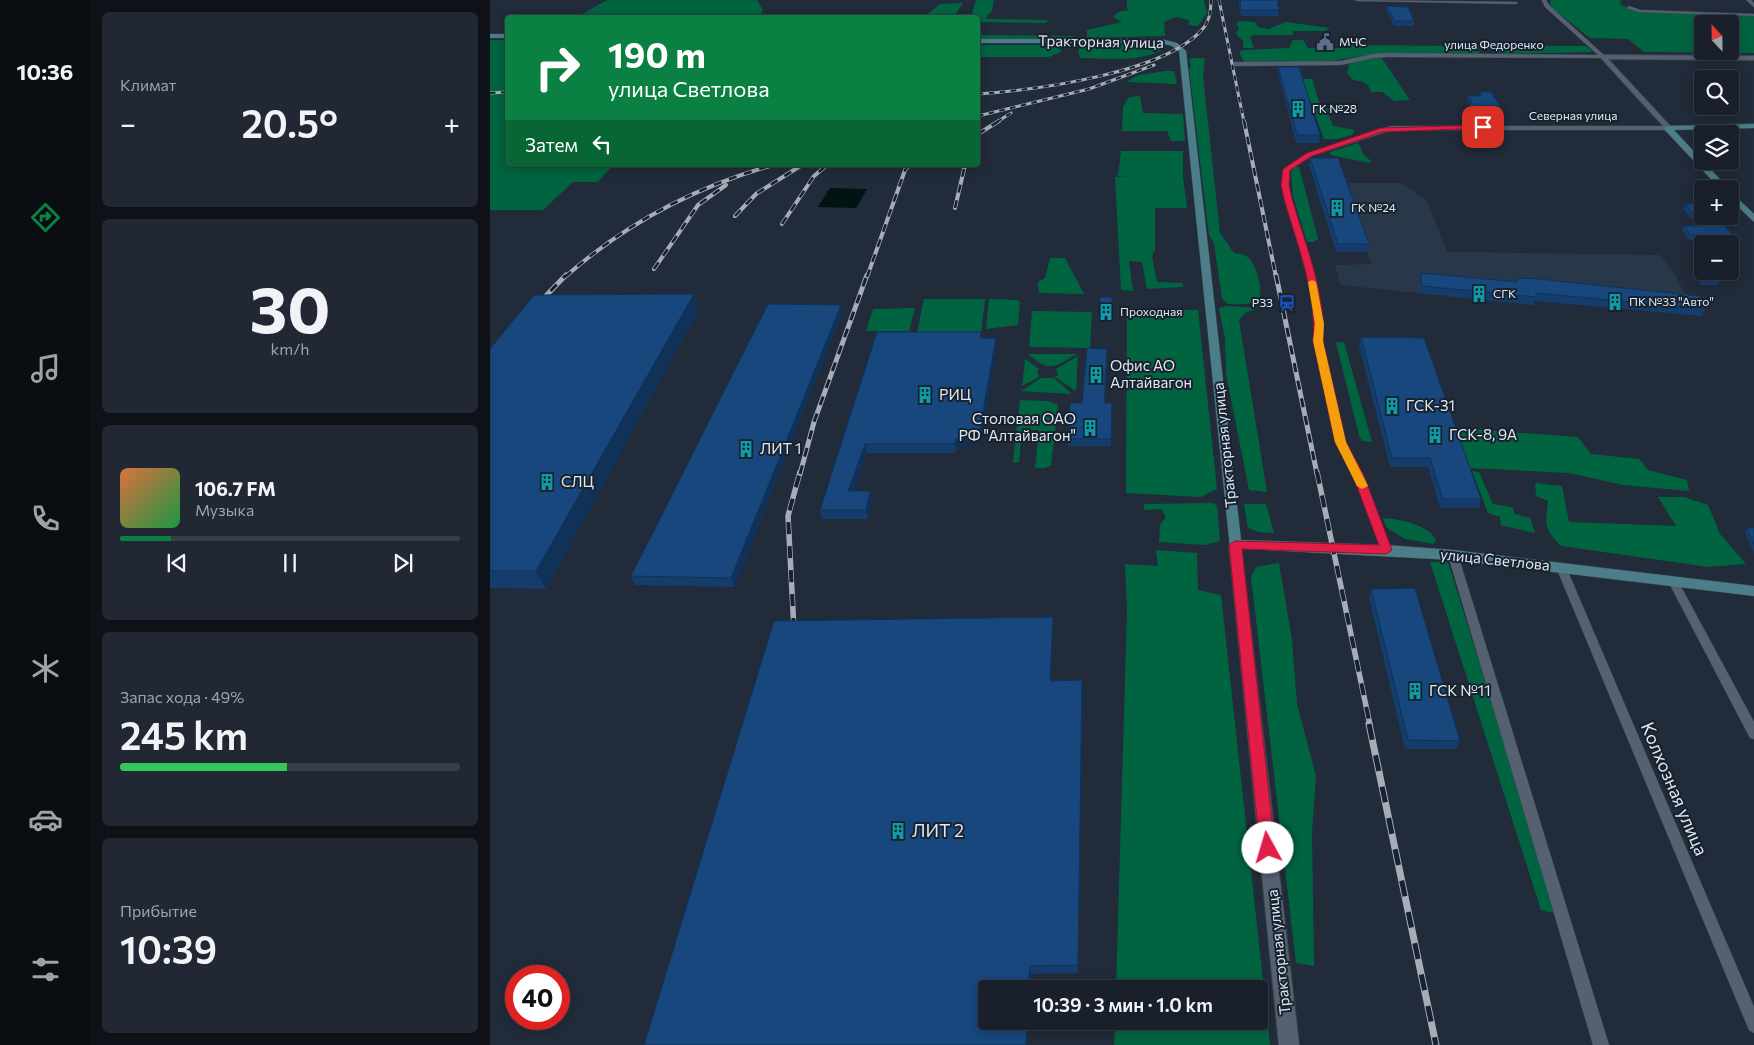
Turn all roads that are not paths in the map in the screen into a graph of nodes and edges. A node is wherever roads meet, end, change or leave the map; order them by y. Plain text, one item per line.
1 (1357, 0) edge
2 (1544, 0) edge
3 (1748, 0) edge
4 (1449, 1) edge
5 (1516, 3) dead end
6 (1754, 6) edge
7 (1629, 7) dead end
8 (1754, 15) edge
9 (490, 36) edge
10 (505, 36) edge
11 (980, 41) edge
12 (1603, 57) junction
13 (1754, 58) edge
14 (1235, 64) dead end
15 (1754, 126) edge
16 (1667, 128) junction
17 (1716, 180) edge
18 (1739, 203) edge
19 (1754, 219) edge
20 (1235, 545) junction
21 (1386, 550) junction
22 (1453, 556) junction
23 (1561, 567) junction
24 (1673, 581) junction
25 (1754, 590) edge
26 (1754, 734) edge
27 (1754, 1025) edge
28 (1289, 1045) edge
29 (1601, 1045) edge

1 - 4 street
2 - 12 street
3 - 6 street
4 - 5 street
7 - 8 street
9 - 10 main road
11 - 20 main road, Тракторная улица
12 - 13 street, улица Федоренко
12 - 14 street, улица Федоренко
12 - 16 street
15 - 16 main road, Северная улица
16 - 17 main road
16 - 21 street, Северная улица
18 - 19 main road
20 - 21 main road, улица Светлова
20 - 28 street, Тракторная улица
21 - 22 main road, улица Светлова
22 - 23 main road, улица Светлова
22 - 29 street
23 - 24 main road, улица Светлова
23 - 27 street, Колхозная улица
24 - 25 main road, улица Светлова
24 - 26 street

